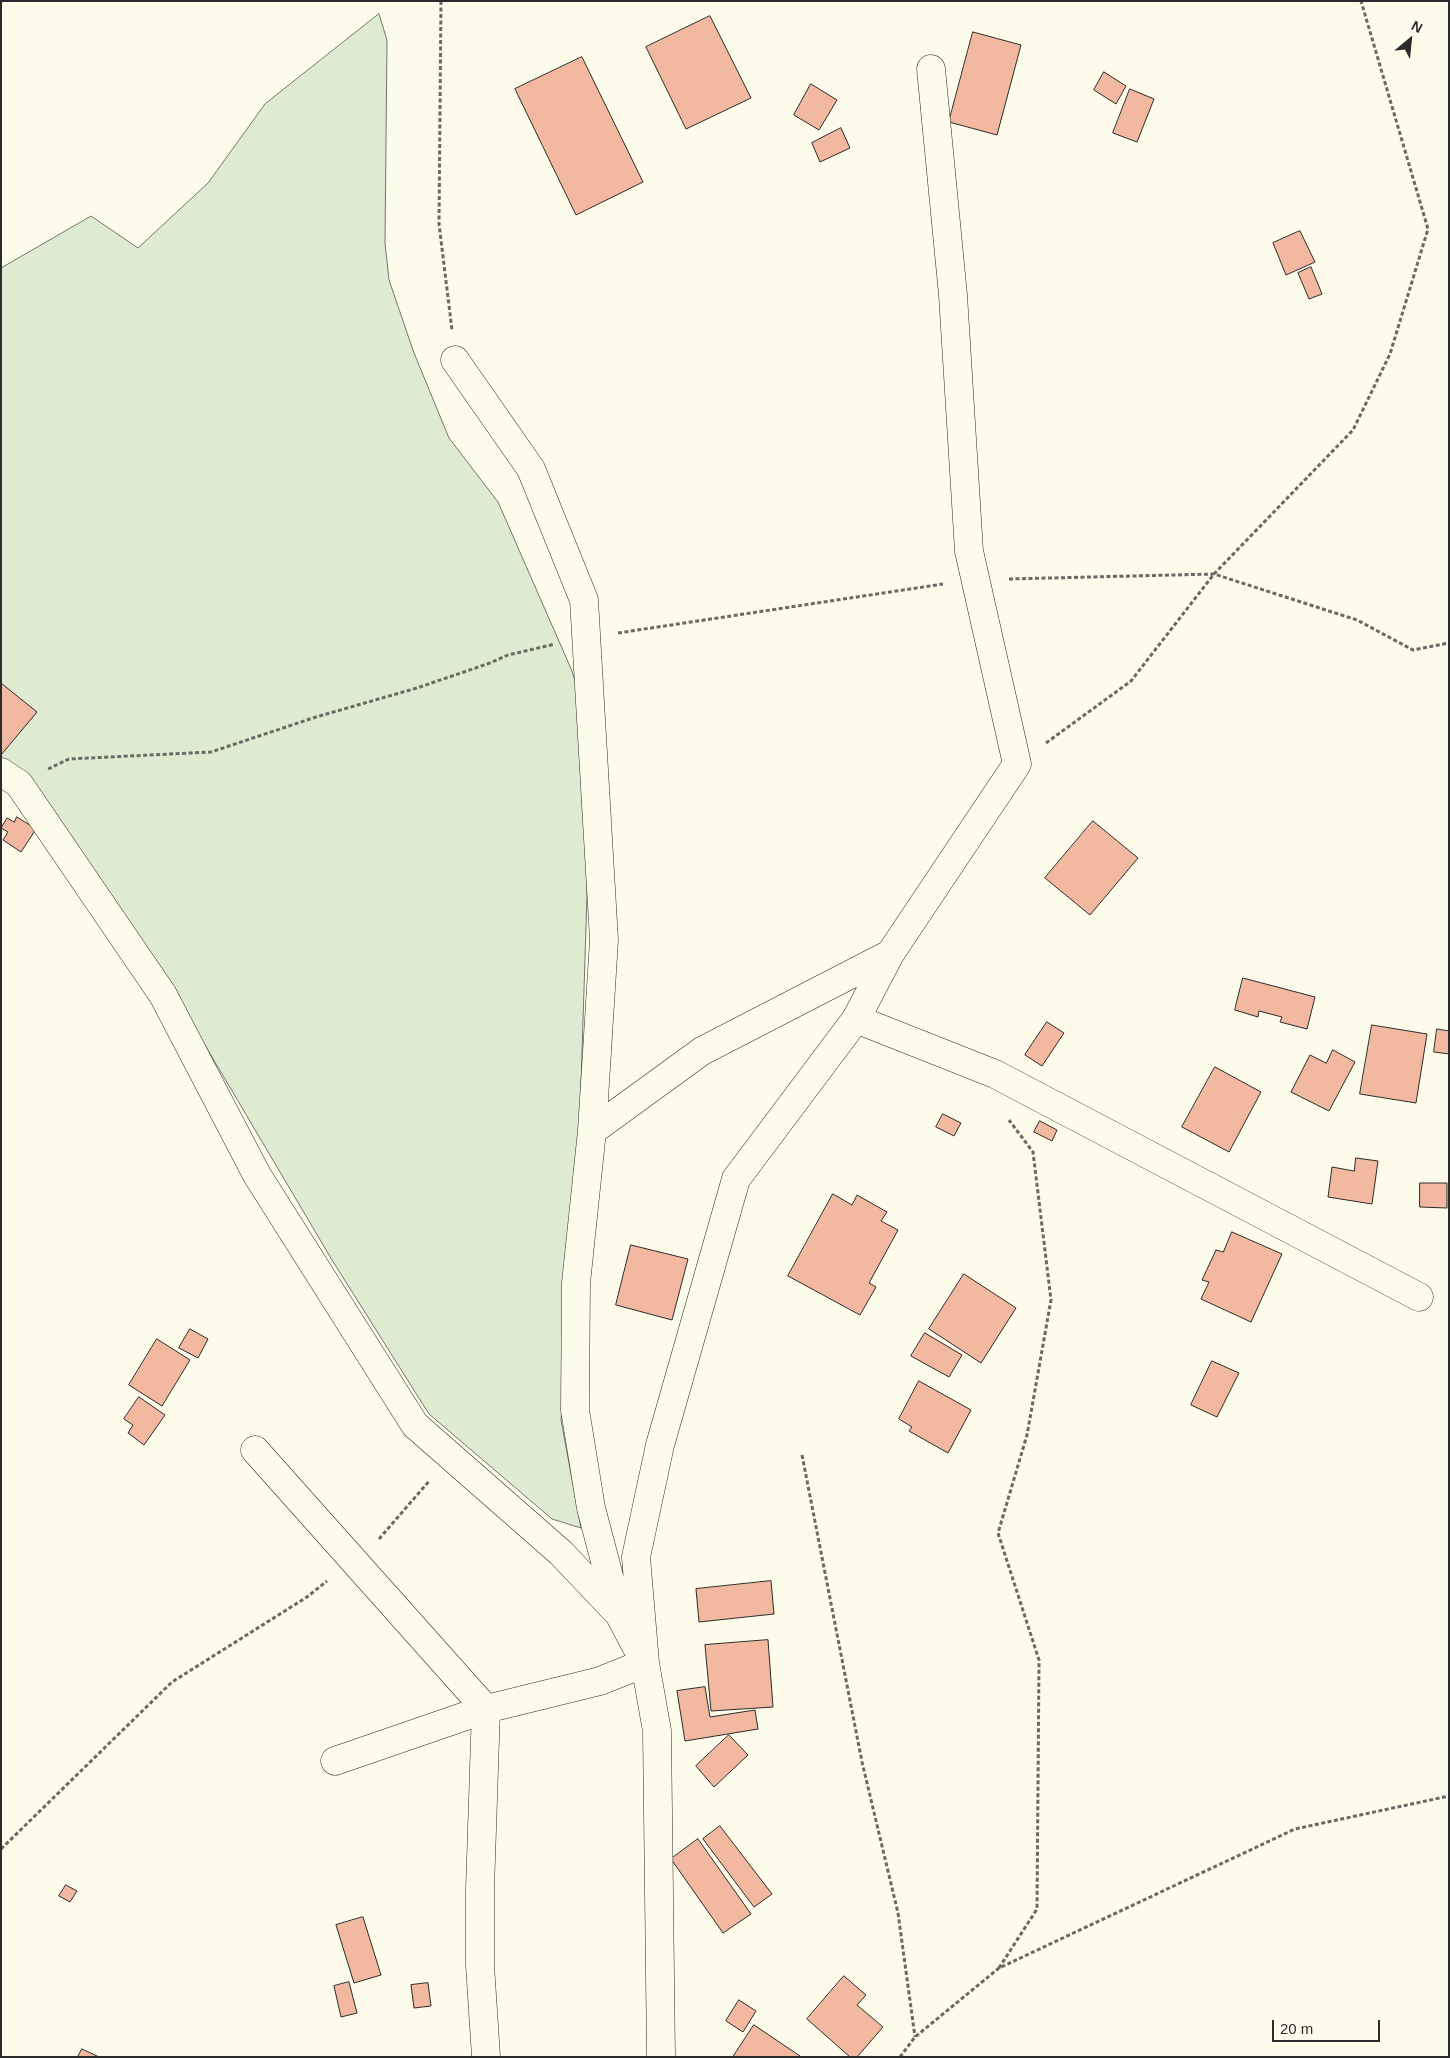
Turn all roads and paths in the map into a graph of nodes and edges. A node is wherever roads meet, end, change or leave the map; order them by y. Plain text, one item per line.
1 (441, 1) edge
2 (1361, 1) edge
3 (931, 69) dead end
4 (455, 360) joint
5 (1214, 574) junction
6 (975, 580) junction
7 (586, 638) junction
8 (1449, 643) edge
9 (1017, 764) junction
10 (10, 778) edge
11 (890, 954) junction
12 (856, 1019) junction
13 (995, 1074) junction
14 (592, 1131) junction
15 (1419, 1296) dead end
16 (255, 1450) dead end
17 (802, 1455) dead end
18 (451, 1456) junction
19 (353, 1560) junction
20 (619, 1614) junction
21 (645, 1663) junction
22 (486, 1709) junction
23 (335, 1761) dead end
24 (1449, 1796) edge
25 (1, 1849) edge
26 (998, 1968) junction
27 (915, 2037) junction
28 (486, 2057) edge
29 (661, 2057) edge
30 (900, 2057) edge

1 - 4 path
2 - 5 path
3 - 6 street
4 - 7 street
5 - 6 path
5 - 8 path
5 - 9 path
6 - 7 path
6 - 9 street
7 - 10 path
7 - 14 street
9 - 11 street
10 - 18 street
11 - 12 street
11 - 14 street
12 - 13 street
12 - 21 street
13 - 15 street
13 - 26 path
14 - 20 street
16 - 19 street
17 - 27 path
18 - 19 path
18 - 20 street
19 - 22 street
19 - 25 path
20 - 21 street
21 - 22 street
21 - 29 street
22 - 23 street
22 - 28 street
24 - 26 path
26 - 27 path
27 - 30 path

